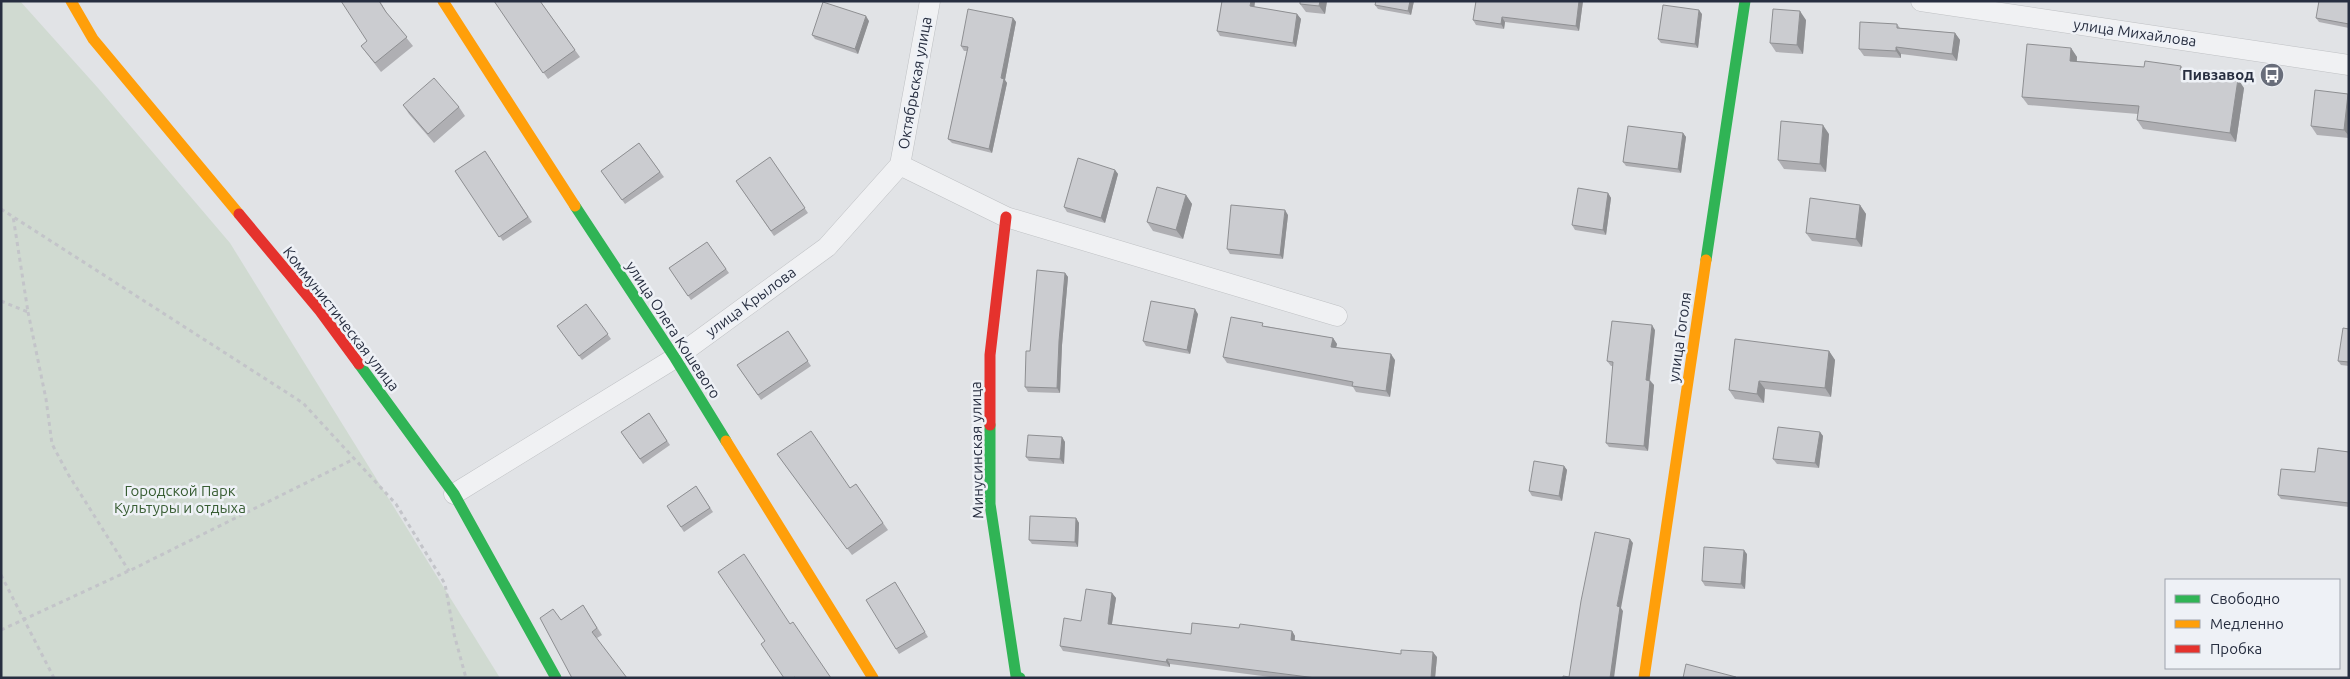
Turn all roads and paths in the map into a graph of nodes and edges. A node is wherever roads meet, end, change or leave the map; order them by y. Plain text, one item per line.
1 (71, 1) edge
2 (443, 1) edge
3 (930, 1) edge
4 (1744, 1) edge
5 (1921, 1) edge
6 (2349, 65) edge
7 (900, 165) junction
8 (1, 209) edge
9 (13, 216) junction
10 (1006, 217) junction
11 (1, 301) edge
12 (28, 312) junction
13 (1337, 316) dead end
14 (675, 358) junction
15 (354, 459) junction
16 (454, 494) junction
17 (129, 571) junction
18 (1, 575) edge
19 (25, 619) junction
20 (1, 630) edge
21 (54, 678) edge
22 (466, 678) edge
23 (556, 678) edge
24 (873, 678) edge
25 (1020, 678) edge
26 (1644, 678) edge

1 - 16 street, Коммунистическая улица
2 - 14 street, улица Олега Кошевого
3 - 7 street, Октябрьская улица
4 - 26 street, улица Гоголя
5 - 6 street, улица Михайлова
7 - 10 street
7 - 14 street, улица Крылова
8 - 9 path
9 - 12 path
9 - 15 path
10 - 13 street
10 - 25 street, Минусинская улица
11 - 12 path
12 - 17 path
14 - 16 street, улица Крылова
14 - 24 street, улица Олега Кошевого
15 - 17 path
15 - 22 path
16 - 23 street, Коммунистическая улица
17 - 19 path
18 - 19 path
19 - 20 path
19 - 21 path

